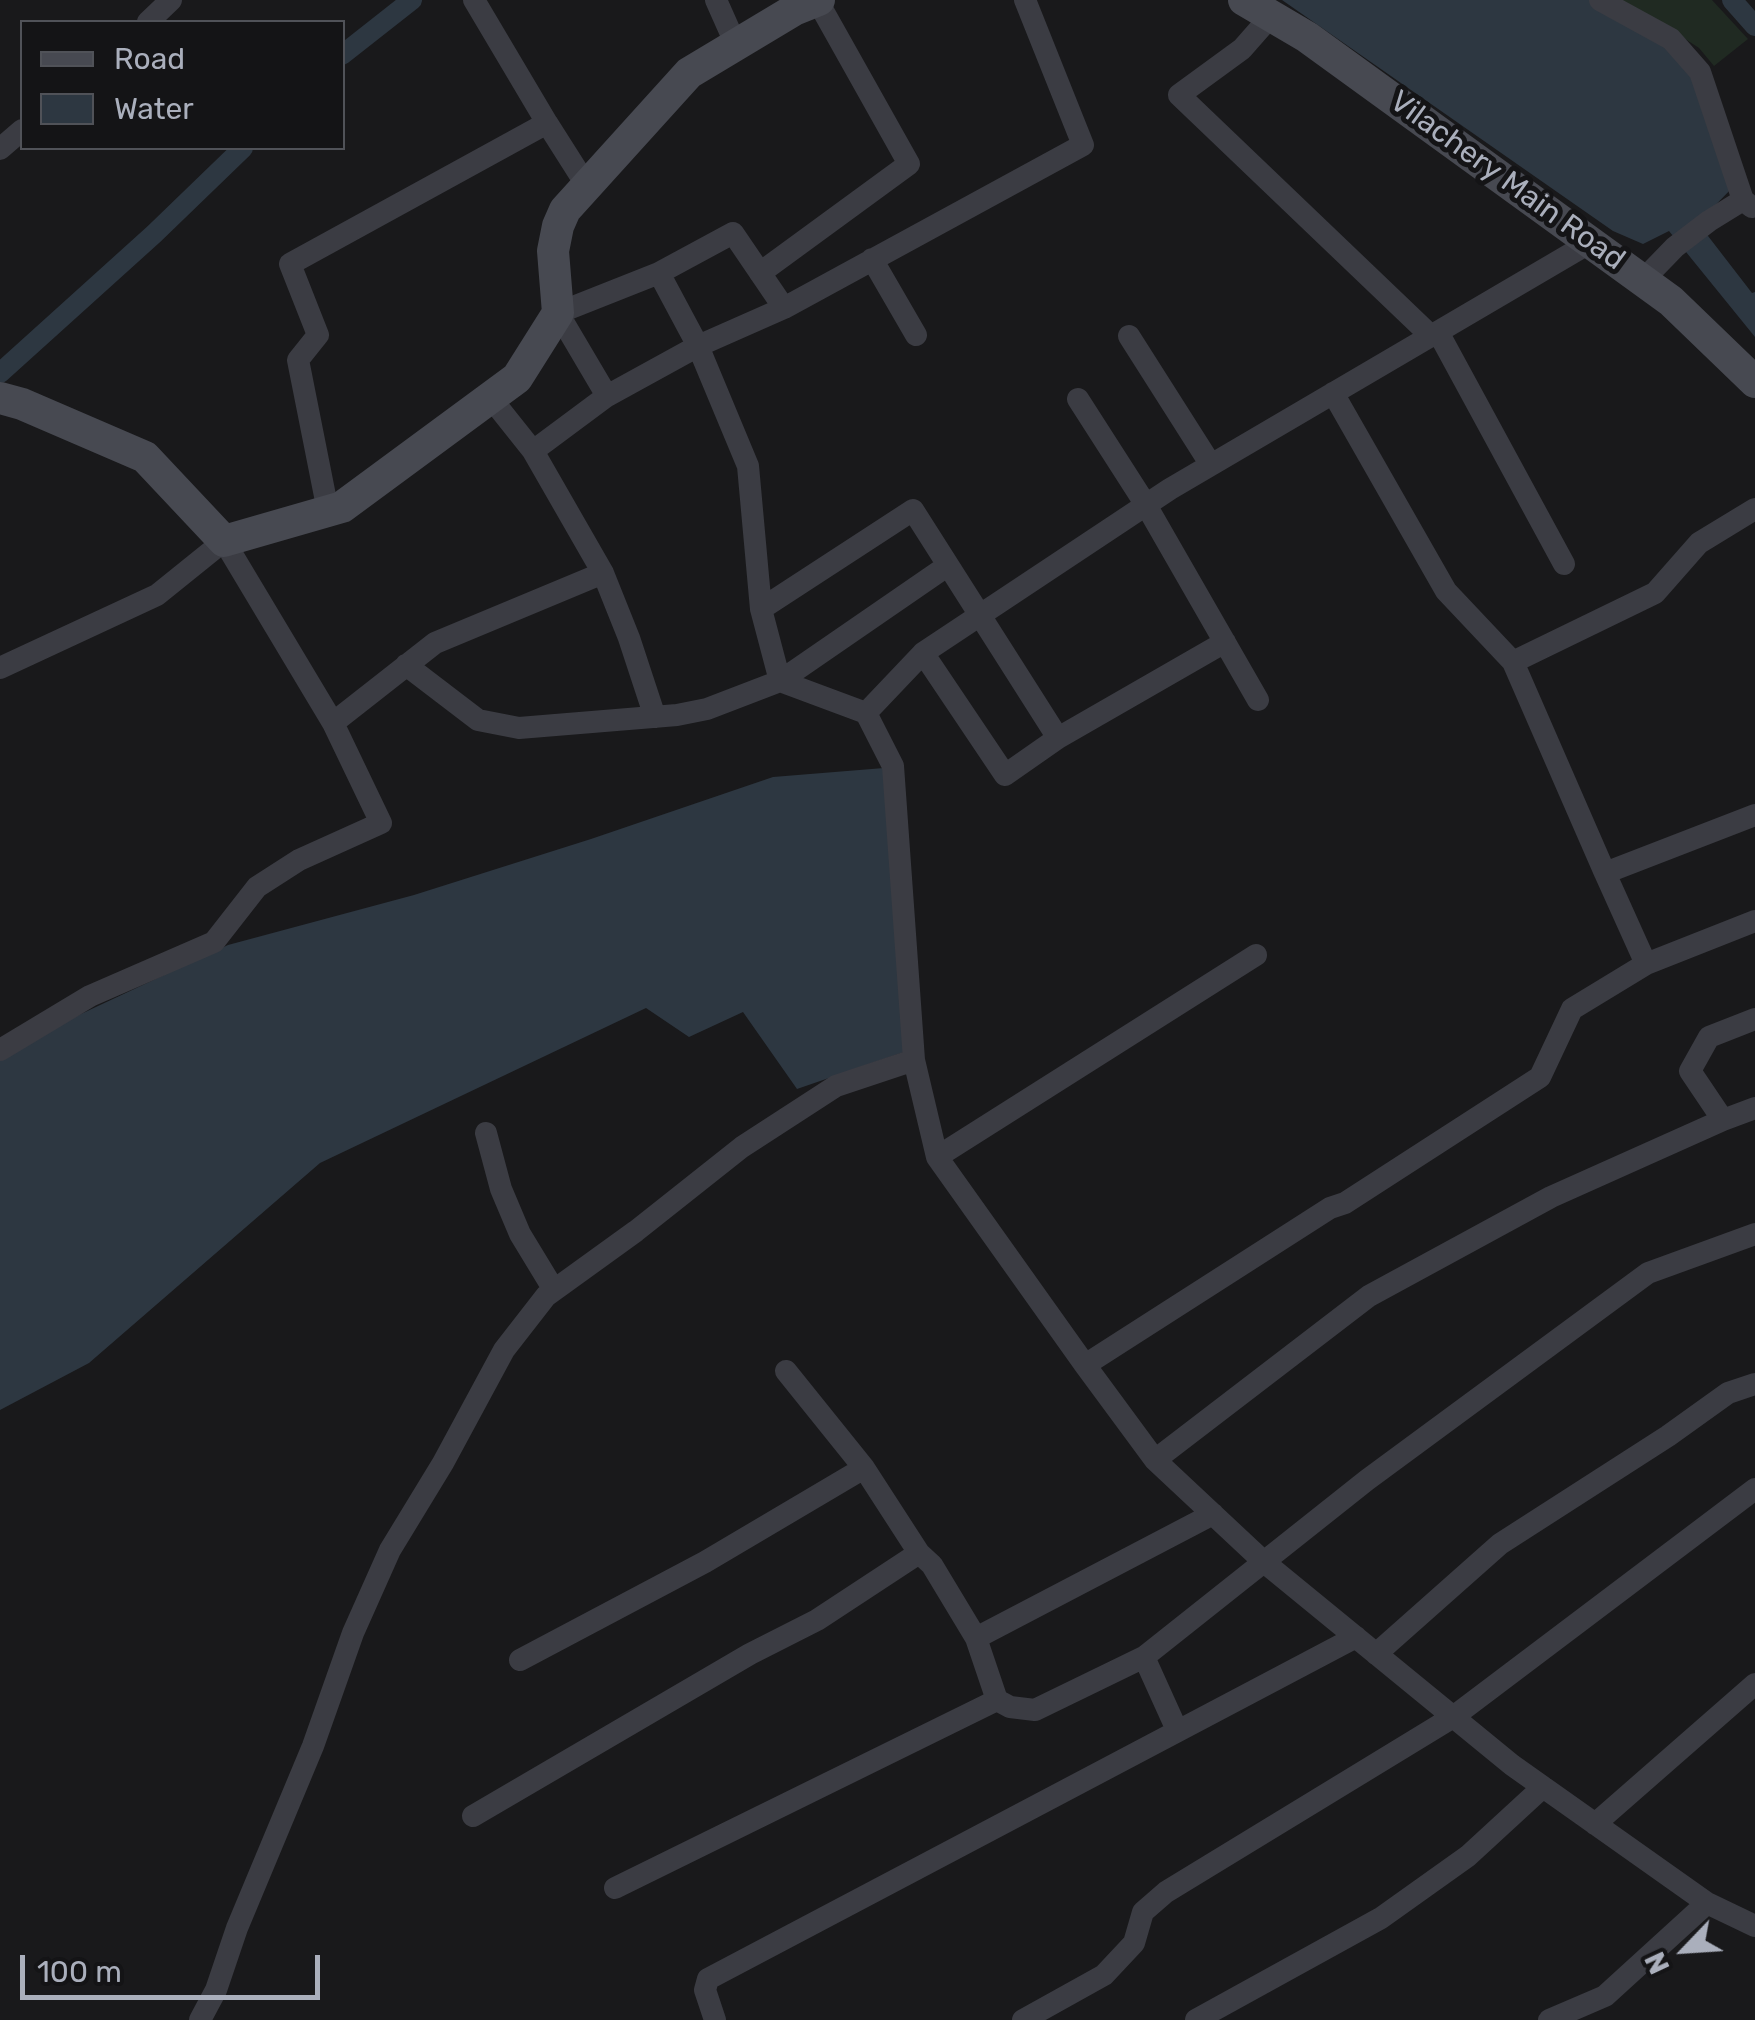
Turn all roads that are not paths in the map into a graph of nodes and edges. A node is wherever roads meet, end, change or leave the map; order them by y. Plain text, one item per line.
1 (171, 0) edge
2 (474, 0) edge
3 (716, 0) edge
4 (818, 0) edge
5 (1025, 0) edge
6 (1600, 0) edge
7 (1257, 8) edge
8 (150, 20) edge
9 (736, 45) junction
10 (547, 123) junction
11 (20, 132) edge
12 (0, 149) edge
13 (587, 186) junction
14 (1749, 205) edge
15 (1591, 242) junction
16 (872, 259) junction
17 (659, 273) junction
18 (760, 273) junction
19 (1642, 280) junction
20 (784, 308) junction
21 (558, 312) junction
22 (1434, 334) junction
23 (916, 335) dead end
24 (1129, 336) dead end
25 (698, 346) junction
26 (1755, 382) edge
27 (1333, 393) junction
28 (608, 396) junction
29 (490, 397) junction
30 (1078, 399) dead end
31 (11, 401) edge
32 (533, 451) junction
33 (1211, 465) junction
34 (1146, 505) junction
35 (1755, 509) edge
36 (328, 511) junction
37 (224, 541) junction
38 (1564, 564) dead end
39 (948, 566) junction
40 (603, 573) junction
41 (761, 609) junction
42 (979, 616) junction
43 (1224, 642) junction
44 (923, 654) junction
45 (1513, 662) junction
46 (406, 666) junction
47 (0, 668) edge
48 (780, 680) junction
49 (1258, 700) dead end
50 (866, 713) junction
51 (655, 717) junction
52 (333, 723) junction
53 (1058, 738) junction
54 (1755, 814) edge
55 (1604, 872) junction
56 (1755, 921) edge
57 (1256, 954) dead end
58 (1646, 964) junction
59 (1755, 1019) edge
60 (0, 1050) edge
61 (914, 1060) junction
62 (1755, 1108) edge
63 (1723, 1120) junction
64 (486, 1134) dead end
65 (937, 1157) junction
66 (1755, 1234) edge
67 (554, 1290) junction
68 (1085, 1365) junction
69 (786, 1372) dead end
70 (1755, 1384) edge
71 (1155, 1460) junction
72 (864, 1468) junction
73 (1755, 1489) edge
74 (1212, 1514) junction
75 (919, 1554) junction
76 (1264, 1562) junction
77 (1356, 1637) junction
78 (976, 1638) junction
79 (1376, 1654) junction
80 (1144, 1657) junction
81 (520, 1660) dead end
82 (1755, 1684) edge
83 (997, 1700) junction
84 (1453, 1717) junction
85 (1178, 1730) junction
86 (1544, 1787) junction
87 (473, 1816) dead end
88 (1595, 1824) junction
89 (615, 1888) dead end
90 (1708, 1903) junction
91 (1755, 1926) edge
92 (200, 2020) edge
93 (715, 2020) edge
94 (1023, 2020) edge
95 (1196, 2020) edge
96 (1548, 2020) edge

1 - 8 street
2 - 10 street
3 - 9 street
4 - 9 main road
4 - 18 street
5 - 16 street
6 - 14 street
7 - 15 main road, Vilachery Main Road
7 - 22 street
9 - 13 main road
10 - 13 street
10 - 36 street
11 - 12 street
13 - 21 main road
14 - 19 street
15 - 19 main road, Vilachery Main Road
15 - 22 street
16 - 20 street
16 - 23 street
17 - 18 street
17 - 21 street
17 - 25 street
18 - 20 street
19 - 26 main road, Vilachery Main Road
20 - 25 street
21 - 28 street
21 - 29 main road
22 - 27 street
22 - 38 street
24 - 33 street
25 - 28 street
25 - 41 street
27 - 33 street
27 - 45 street
28 - 32 street
29 - 32 street
29 - 36 main road
30 - 34 street
31 - 37 main road
32 - 40 street
33 - 34 street
34 - 42 street
34 - 43 street
35 - 45 street
36 - 37 main road
37 - 47 street
37 - 52 street
39 - 41 street
39 - 42 street
39 - 48 street
40 - 46 street
40 - 51 street
41 - 48 street
42 - 44 street
42 - 53 street
43 - 49 street
43 - 53 street
44 - 50 street
44 - 53 street
45 - 55 street
46 - 51 street
46 - 52 street
48 - 50 street
48 - 51 street
50 - 61 street
52 - 60 street
54 - 55 street
55 - 58 street
56 - 58 street
57 - 65 street
58 - 68 street
59 - 63 street
61 - 65 street
61 - 67 street
62 - 63 street
63 - 71 street
64 - 67 street
65 - 68 street
66 - 76 street
67 - 92 street
68 - 71 street
69 - 72 street
70 - 79 street
71 - 74 street
72 - 75 street
72 - 81 street
73 - 84 street
74 - 76 street
74 - 78 street
75 - 78 street
75 - 87 street
76 - 77 street
76 - 80 street
77 - 79 street
77 - 85 street
78 - 83 street
79 - 84 street
80 - 83 street
80 - 85 street
82 - 88 street
83 - 89 street
84 - 86 street
84 - 94 street
85 - 93 street
86 - 88 street
86 - 95 street
88 - 90 street
90 - 91 street
90 - 96 street

